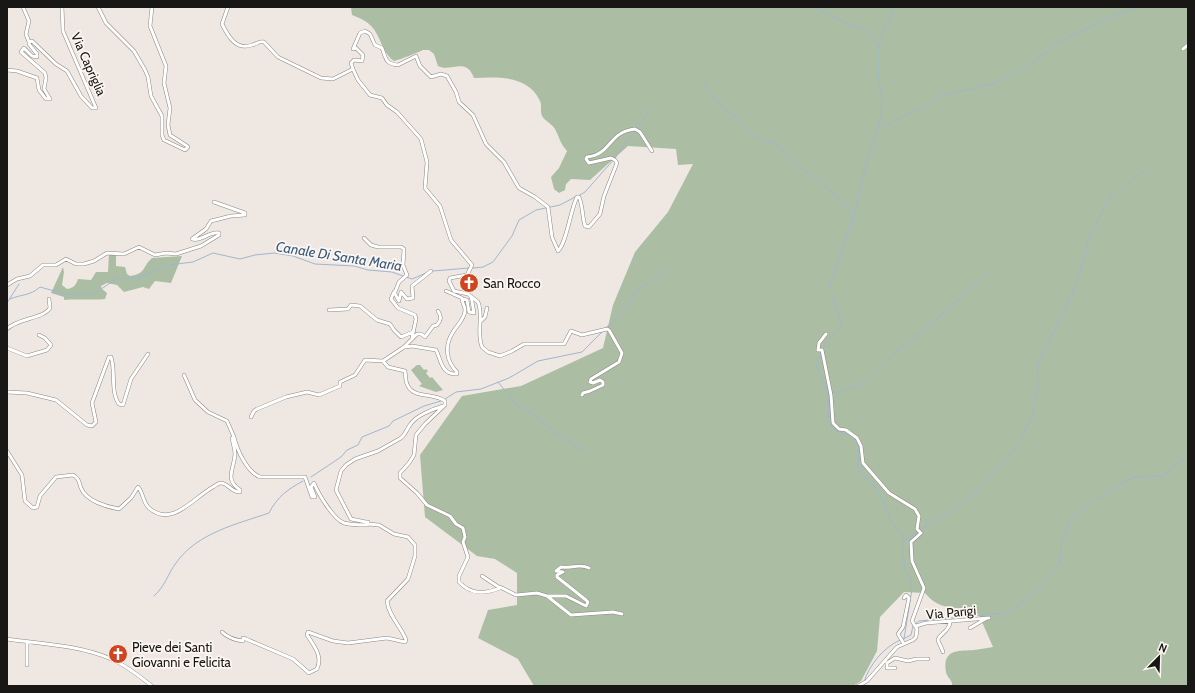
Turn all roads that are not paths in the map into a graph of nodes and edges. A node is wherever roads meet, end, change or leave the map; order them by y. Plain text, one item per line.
1 (23, 7) edge
2 (62, 7) edge
3 (98, 7) edge
4 (152, 7) edge
5 (228, 7) edge
6 (29, 42) junction
7 (1188, 45) edge
8 (1183, 49) dead end
9 (353, 69) junction
10 (7, 70) edge
11 (652, 151) dead end
12 (214, 202) dead end
13 (364, 238) dead end
14 (431, 271) dead end
15 (7, 285) edge
16 (446, 291) dead end
17 (395, 292) junction
18 (471, 296) junction
19 (463, 298) junction
20 (49, 299) dead end
21 (487, 308) dead end
22 (330, 310) dead end
23 (438, 311) dead end
24 (481, 321) junction
25 (7, 329) edge
26 (413, 332) junction
27 (826, 334) dead end
28 (39, 335) dead end
29 (412, 338) junction
30 (404, 347) junction
31 (7, 348) edge
32 (148, 354) dead end
33 (383, 361) junction
34 (184, 375) dead end
35 (7, 392) edge
36 (582, 395) dead end
37 (443, 406) junction
38 (252, 417) dead end
39 (234, 437) junction
40 (7, 451) edge
41 (368, 524) junction
42 (589, 568) dead end
43 (482, 576) dead end
44 (500, 587) junction
45 (547, 596) junction
46 (904, 598) dead end
47 (622, 614) dead end
48 (950, 622) junction
49 (915, 625) junction
50 (970, 628) dead end
51 (222, 632) dead end
52 (7, 639) edge
53 (27, 642) junction
54 (904, 643) junction
55 (944, 652) dead end
56 (928, 659) dead end
57 (886, 662) junction
58 (27, 665) dead end
59 (895, 668) dead end
60 (859, 685) edge
61 (152, 686) edge
62 (865, 686) edge

1 - 6 street
2 - 6 street, Via Capriglia
3 - 4 street
5 - 9 street
6 - 10 street
7 - 8 street
9 - 11 street
9 - 18 street
12 - 15 street
13 - 17 street
14 - 17 street
16 - 19 street
17 - 26 street
18 - 19 street
18 - 24 street
19 - 30 street
20 - 25 street
21 - 24 street
22 - 26 street
23 - 29 street
24 - 36 street
26 - 29 street
27 - 49 street
28 - 31 street
29 - 30 street
30 - 33 street
32 - 35 street
33 - 37 street
33 - 38 street
34 - 39 street
37 - 41 street
37 - 44 street
39 - 40 street
39 - 41 street
41 - 51 street
42 - 45 street
43 - 44 street
44 - 45 street
45 - 47 street
46 - 54 street
48 - 49 street, Via Parigi
48 - 50 street, Via Parigi
48 - 55 street
49 - 54 street
52 - 53 street
53 - 58 street
53 - 61 street
54 - 57 street
56 - 57 street
57 - 59 street
57 - 60 street
60 - 62 street

